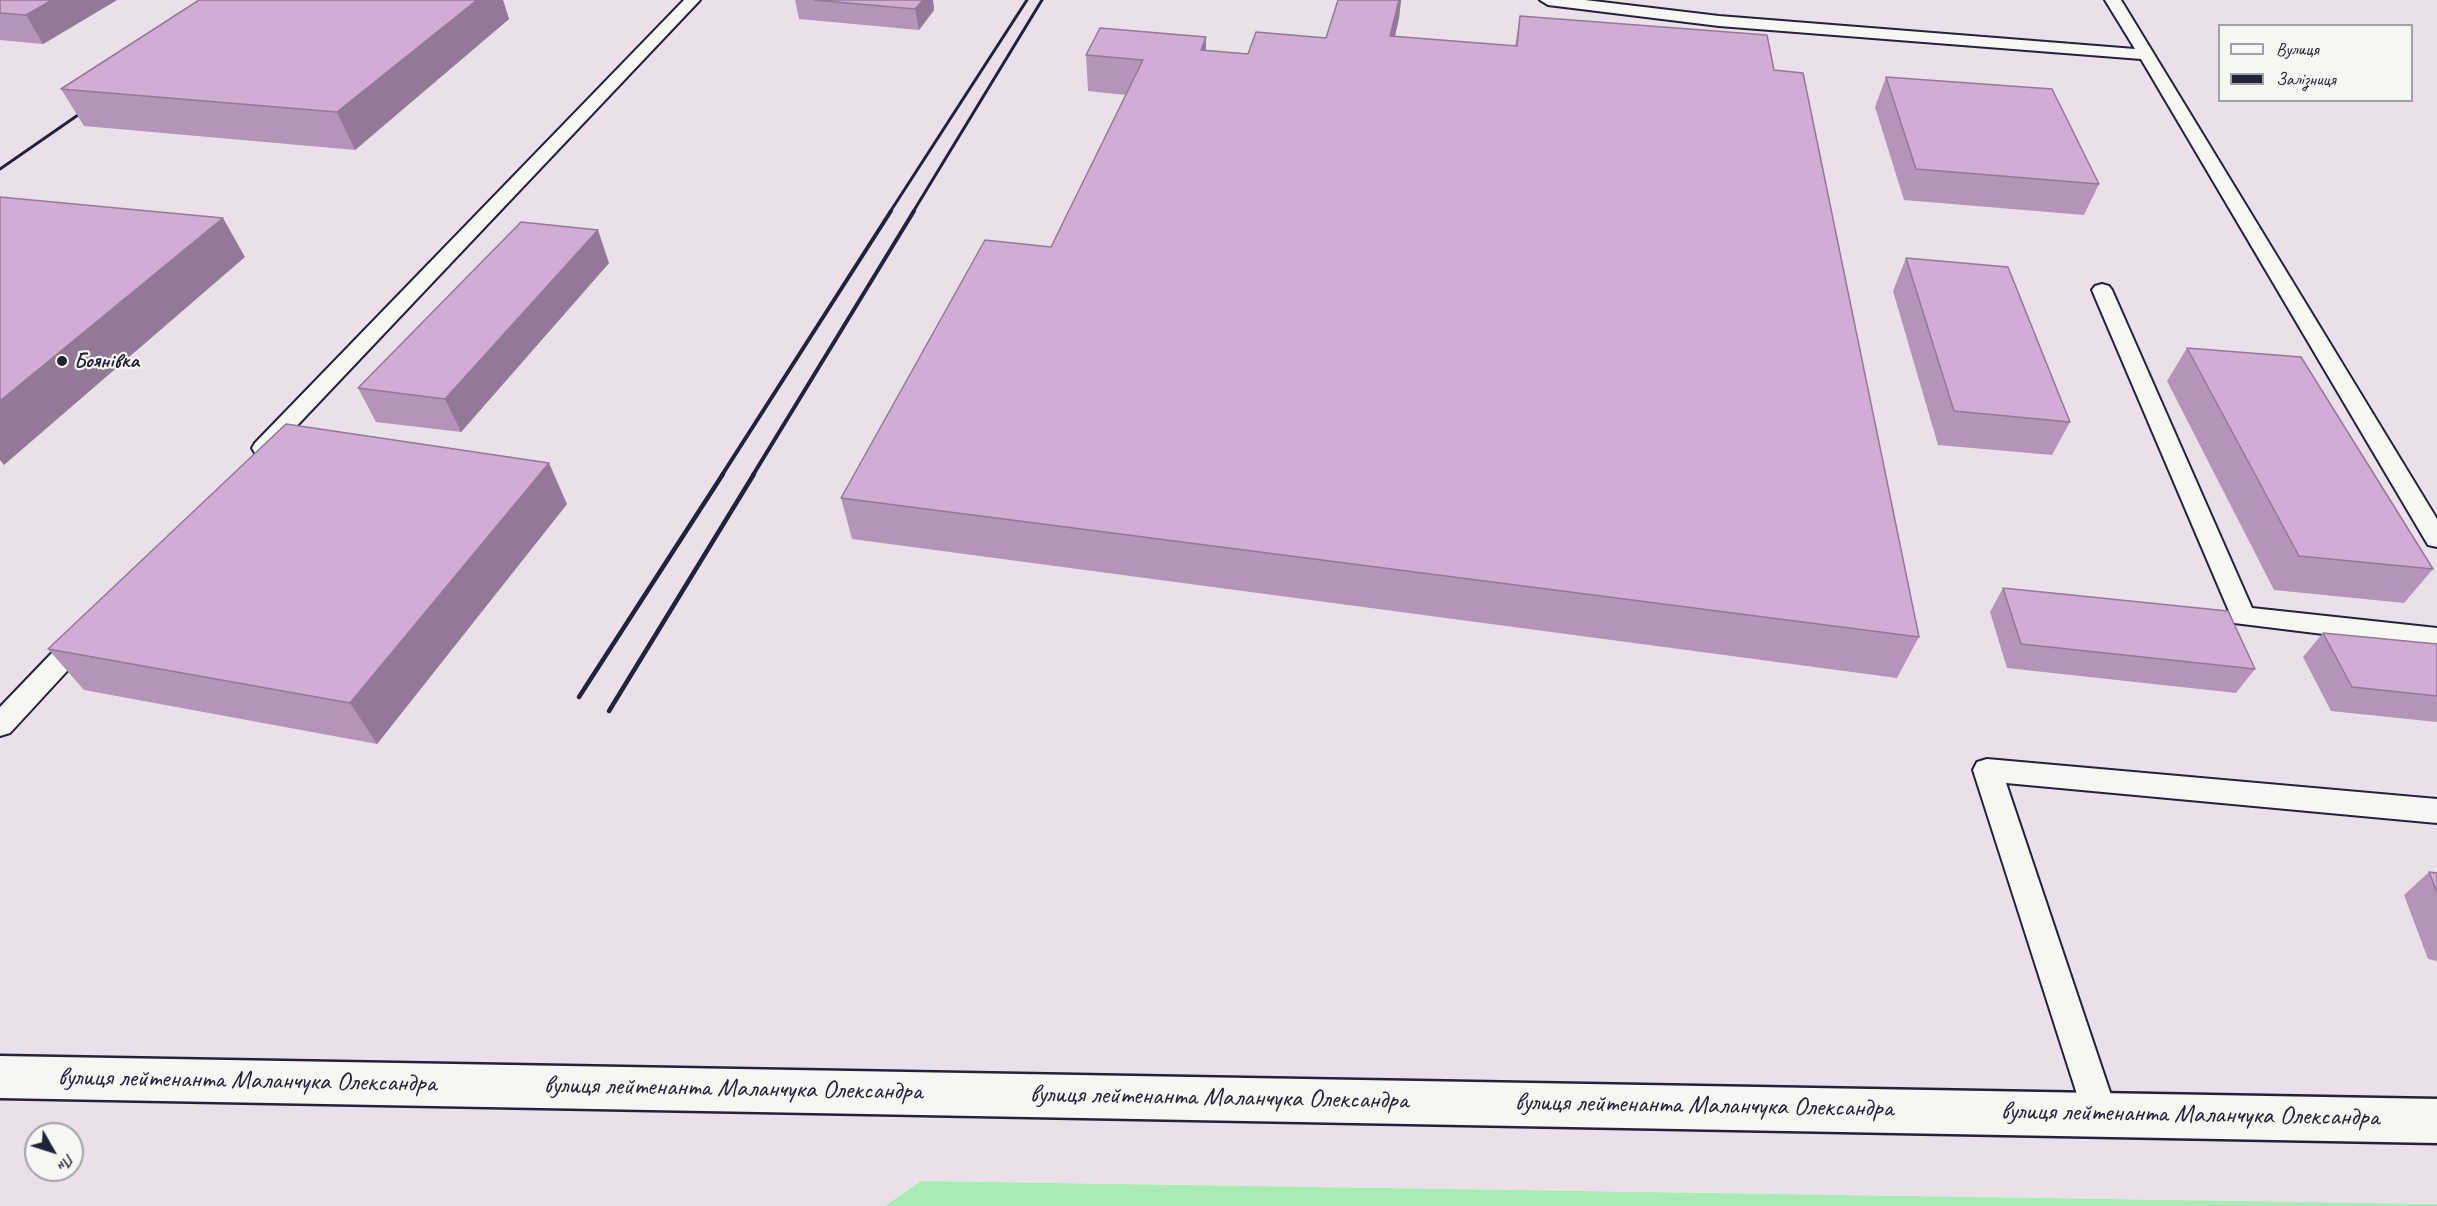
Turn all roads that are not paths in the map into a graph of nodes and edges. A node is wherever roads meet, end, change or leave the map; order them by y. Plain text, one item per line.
1 (692, 0) edge
2 (1548, 0) edge
3 (2113, 0) edge
4 (2148, 55) junction
5 (2102, 290) dead end
6 (246, 466) edge
7 (2437, 539) edge
8 (98, 621) edge
9 (2437, 638) edge
10 (0, 725) edge
11 (2437, 812) edge
12 (0, 1077) edge
13 (2100, 1113) junction
14 (2437, 1121) edge

1 - 6 lane
2 - 4 lane
3 - 4 lane
4 - 7 lane
5 - 9 lane
8 - 10 lane
11 - 13 lane
12 - 13 street, вулиця лейтенанта Маланчука Олександра
13 - 14 street, вулиця лейтенанта Маланчука Олександра

